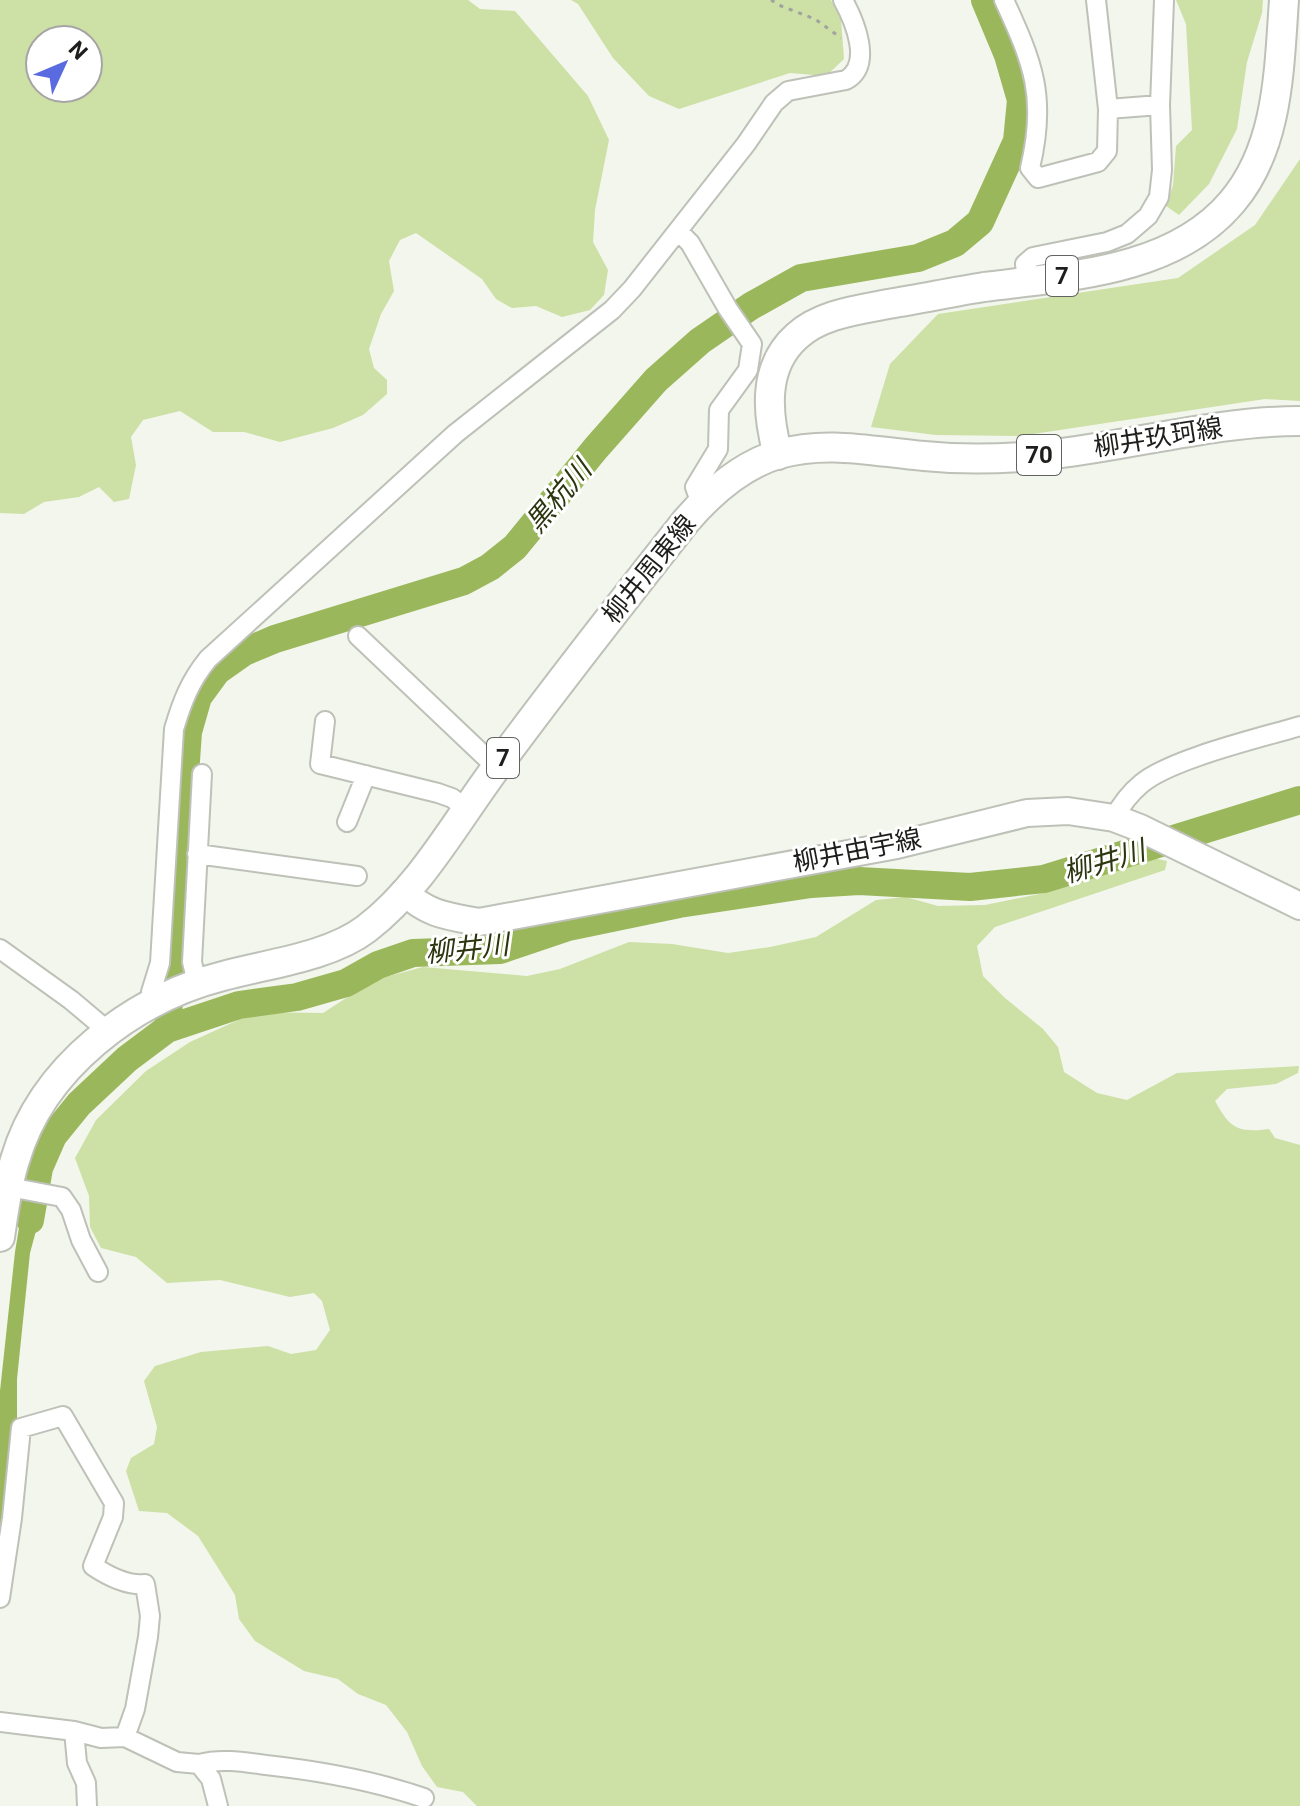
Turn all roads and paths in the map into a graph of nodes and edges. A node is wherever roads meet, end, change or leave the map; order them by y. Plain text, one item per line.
1 (771, 0) edge
2 (843, 0) edge
3 (1004, 0) edge
4 (1096, 0) edge
5 (1164, 0) edge
6 (1284, 0) edge
7 (851, 45) dead end
8 (1160, 105) junction
9 (1108, 109) junction
10 (678, 231) junction
11 (1027, 282) junction
12 (1300, 421) edge
13 (778, 455) junction
14 (701, 504) junction
15 (358, 636) dead end
16 (325, 721) dead end
17 (1300, 726) edge
18 (496, 767) junction
19 (202, 774) dead end
20 (366, 775) junction
21 (467, 809) junction
22 (1114, 818) junction
23 (347, 822) dead end
24 (197, 854) junction
25 (357, 876) dead end
26 (404, 892) junction
27 (1300, 906) edge
28 (0, 949) edge
29 (190, 986) junction
30 (153, 1002) junction
31 (109, 1032) junction
32 (10, 1173) edge
33 (0, 1237) edge
34 (98, 1272) dead end
35 (0, 1598) edge
36 (0, 1722) edge
37 (74, 1731) junction
38 (125, 1737) junction
39 (199, 1764) junction
40 (424, 1798) dead end
41 (87, 1806) edge
42 (218, 1806) edge

1 - 7 path
2 - 10 street
3 - 9 street
4 - 9 street
5 - 8 street
6 - 11 main road, 7
8 - 9 street
8 - 11 street
10 - 14 street
10 - 30 street
11 - 13 main road, 7
12 - 13 main road, 柳井玖珂線 / 70
13 - 14 main road, 柳井周東線 / 7
14 - 18 main road, 柳井周東線 / 7
15 - 18 street
16 - 20 street
17 - 22 street
18 - 21 main road, 柳井周東線 / 7
19 - 24 street
20 - 21 street
20 - 23 street
21 - 26 main road, 柳井周東線 / 7
22 - 26 main road, 柳井由宇線
22 - 27 main road, 柳井由宇線
24 - 25 street
24 - 29 street
26 - 29 main road, 柳井周東線 / 7
28 - 31 street
29 - 30 main road, 柳井周東線 / 7
30 - 31 main road, 柳井周東線 / 7
31 - 32 main road, 柳井周東線 / 7
32 - 33 main road, 柳井周東線 / 7
32 - 34 street
35 - 38 street
36 - 37 street
37 - 38 street
37 - 41 street
38 - 39 street
39 - 40 street
39 - 42 street

